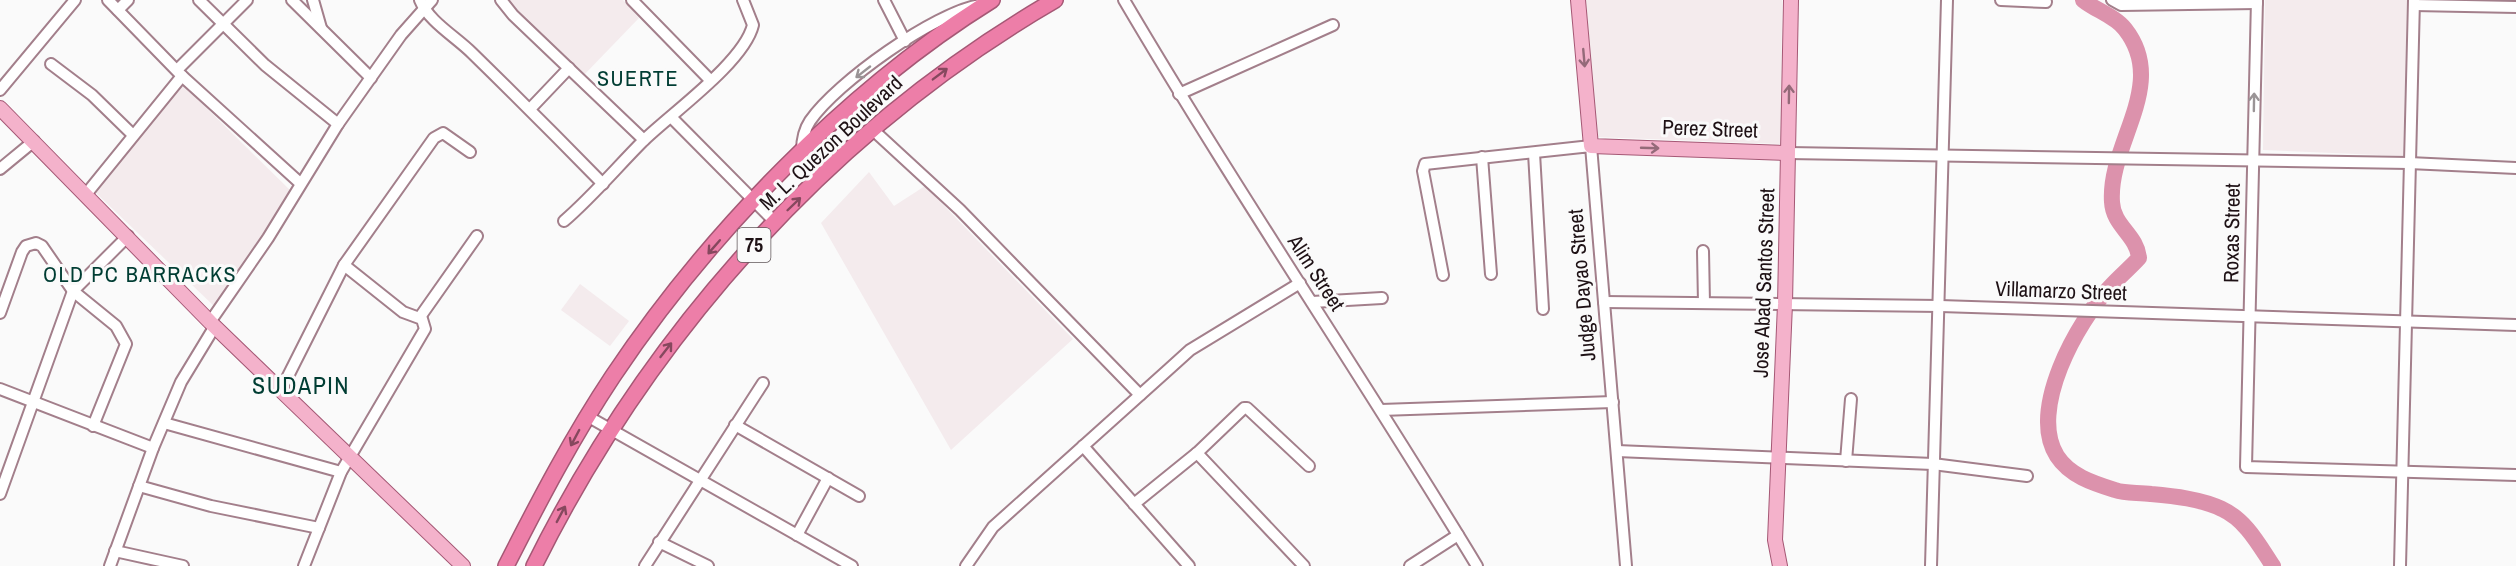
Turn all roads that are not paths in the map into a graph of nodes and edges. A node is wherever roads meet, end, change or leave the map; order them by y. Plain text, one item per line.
1 (75, 0) edge
2 (108, 0) edge
3 (128, 0) edge
4 (199, 0) edge
5 (247, 0) edge
6 (292, 0) edge
7 (313, 0) edge
8 (432, 0) edge
9 (501, 0) edge
10 (632, 0) edge
11 (742, 0) edge
12 (884, 0) edge
13 (1055, 0) edge
14 (1124, 0) edge
15 (1578, 0) edge
16 (1791, 0) edge
17 (1947, 0) edge
18 (2001, 0) edge
19 (2112, 0) edge
20 (2257, 1) edge
21 (989, 2) edge
22 (2046, 2) dead end
23 (2414, 3) edge
24 (422, 5) edge
25 (2516, 7) edge
26 (118, 10) junction
27 (223, 24) junction
28 (1333, 25) dead end
29 (321, 28) junction
30 (904, 41) junction
31 (51, 64) dead end
32 (569, 68) junction
33 (179, 73) junction
34 (371, 78) junction
35 (710, 80) junction
36 (0, 90) edge
37 (1179, 94) junction
38 (0, 108) edge
39 (530, 109) junction
40 (671, 117) junction
41 (338, 124) junction
42 (872, 129) junction
43 (133, 135) junction
44 (644, 140) junction
45 (34, 141) junction
46 (1591, 146) junction
47 (802, 151) junction
48 (470, 152) dead end
49 (1534, 153) junction
50 (1788, 153) junction
51 (1944, 155) junction
52 (1482, 157) junction
53 (2253, 160) junction
54 (2409, 163) junction
55 (0, 168) edge
56 (2516, 168) edge
57 (823, 176) junction
58 (300, 183) junction
59 (603, 184) junction
60 (87, 193) junction
61 (754, 201) junction
62 (564, 221) dead end
63 (775, 222) junction
64 (128, 236) junction
65 (477, 236) dead end
66 (1703, 251) dead end
67 (344, 265) junction
68 (1491, 274) dead end
69 (1443, 275) dead end
70 (1300, 283) junction
71 (74, 291) junction
72 (1382, 298) dead end
73 (1312, 302) junction
74 (1604, 302) junction
75 (1704, 303) junction
76 (1785, 304) junction
77 (1940, 306) junction
78 (1543, 309) dead end
79 (0, 313) edge
80 (420, 317) junction
81 (2249, 317) junction
82 (2404, 321) junction
83 (212, 324) junction
84 (2516, 325) edge
85 (763, 383) dead end
86 (0, 389) edge
87 (281, 390) junction
88 (1140, 395) junction
89 (1851, 399) dead end
90 (32, 402) junction
91 (1613, 402) junction
92 (1381, 410) junction
93 (587, 417) junction
94 (164, 423) junction
95 (735, 425) junction
96 (93, 426) junction
97 (609, 429) junction
98 (1083, 446) junction
99 (153, 448) junction
100 (1617, 451) junction
101 (1197, 453) junction
102 (350, 455) junction
103 (1779, 458) junction
104 (1846, 461) junction
105 (1933, 464) junction
106 (1309, 466) dead end
107 (341, 472) junction
108 (2402, 472) junction
109 (2516, 475) edge
110 (2027, 476) dead end
111 (828, 478) junction
112 (698, 480) junction
113 (139, 486) junction
114 (0, 494) edge
115 (859, 496) dead end
116 (1134, 504) junction
117 (319, 528) junction
118 (797, 535) junction
119 (1458, 535) junction
120 (659, 542) junction
121 (115, 551) junction
122 (110, 566) edge
123 (183, 566) edge
124 (304, 566) edge
125 (463, 566) edge
126 (506, 566) edge
127 (534, 566) edge
128 (645, 566) edge
129 (708, 566) edge
130 (852, 566) edge
131 (966, 566) edge
132 (1188, 566) edge
133 (1304, 566) edge
134 (1410, 566) edge
135 (1477, 566) edge
136 (1626, 566) edge
137 (1780, 566) edge
138 (1931, 566) edge
139 (2400, 566) edge

1 - 36 street
2 - 26 street
3 - 26 street
4 - 27 street
5 - 27 street
6 - 29 street
7 - 29 street
8 - 24 street
9 - 32 street
10 - 35 street
11 - 35 street
12 - 30 street
42 -> 13 highway, M. L. Quezon Boulevard / 75
14 - 37 street, Alim Street
15 -> 46 main road, Judge Dayao Street
50 -> 16 main road, Jose Abad Santos Street
17 - 51 street
18 - 22 street
19 - 20 street
53 -> 20 street, Roxas Street
21 - 30 street
21 - 47 highway, M. L. Quezon Boulevard / 75
23 - 25 street
23 - 54 street
24 - 34 street
24 - 39 street
26 - 33 street
27 - 33 street
27 - 41 street
28 - 37 street
29 - 34 street
30 -> 47 street
31 - 43 street
32 - 39 street
32 - 44 street
33 - 43 street
33 - 58 street
34 - 41 street
35 - 40 street
37 - 70 street, Alim Street
38 - 45 main road
39 - 59 street
40 - 44 street
40 - 61 street
41 - 58 street
42 - 57 highway, M. L. Quezon Boulevard / 75
42 - 88 street
43 - 60 street
44 - 59 street
45 - 55 street
45 - 60 main road
46 - 49 street, Perez Street
46 -> 50 main road, Perez Street
46 - 74 street, Judge Dayao Street
47 - 57 street
47 - 61 highway, M. L. Quezon Boulevard / 75
48 - 67 street
49 - 52 street, Perez Street
49 - 78 street
50 - 51 street, Perez Street
50 - 76 main road, Jose Abad Santos Street
51 - 53 street, Perez Street
51 - 77 street
52 - 68 street
52 - 69 street, Perez Street
53 - 54 street, Perez Street
53 - 81 street, Roxas Street
54 - 56 street, Perez Street
54 - 82 street
63 -> 57 highway, M. L. Quezon Boulevard / 75
58 - 83 street
59 - 62 street
60 - 64 main road
61 - 63 street
61 -> 93 highway, M. L. Quezon Boulevard / 75
97 -> 63 highway, M. L. Quezon Boulevard / 75
64 - 71 street
64 - 83 main road
65 - 80 street
66 - 75 street
67 - 80 street
67 - 87 street
70 - 73 street, Alim Street
70 - 88 street
71 - 79 street
71 - 90 street
71 - 96 street
72 - 73 street
73 - 92 street, Alim Street
74 - 75 street, Villamarzo Street
74 - 91 street, Judge Dayao Street
75 - 76 street, Villamarzo Street
76 - 77 street, Villamarzo Street
76 - 103 main road, Jose Abad Santos Street
77 - 81 street, Villamarzo Street
77 - 105 street
80 - 102 street
81 - 82 street, Villamarzo Street
81 - 108 street, Roxas Street
82 - 84 street, Villamarzo Street
82 - 108 street
83 - 87 main road
83 - 94 street
85 - 95 street
86 - 90 street
87 - 102 main road
88 - 98 street
89 - 104 street
90 - 96 street
90 - 114 street
91 - 92 street
91 - 100 street, Judge Dayao Street
92 - 119 street, Alim Street
93 - 97 street
93 -> 126 highway, M. L. Quezon Boulevard / 75
94 - 99 street
94 - 107 street
95 - 111 street
95 - 112 street
96 - 99 street
97 - 112 street
127 -> 97 highway, M. L. Quezon Boulevard / 75
98 - 116 street
98 - 131 street
99 - 113 street
100 - 103 street
100 - 136 street, Judge Dayao Street
101 - 106 street
101 - 116 street
101 - 133 street
102 - 107 street
102 - 125 main road
103 - 104 street
103 - 137 main road, Jose Abad Santos Street
104 - 105 street
105 - 110 street
105 - 138 street
107 - 117 street
108 - 109 street
108 - 139 street
111 - 115 street
111 - 118 street
112 - 118 street
112 - 120 street
113 - 117 street
113 - 121 street
116 - 132 street
117 - 124 street
118 - 130 street
119 - 134 street
119 - 135 street, Alim Street
120 - 128 street
120 - 129 street
121 - 122 street
121 - 123 street

